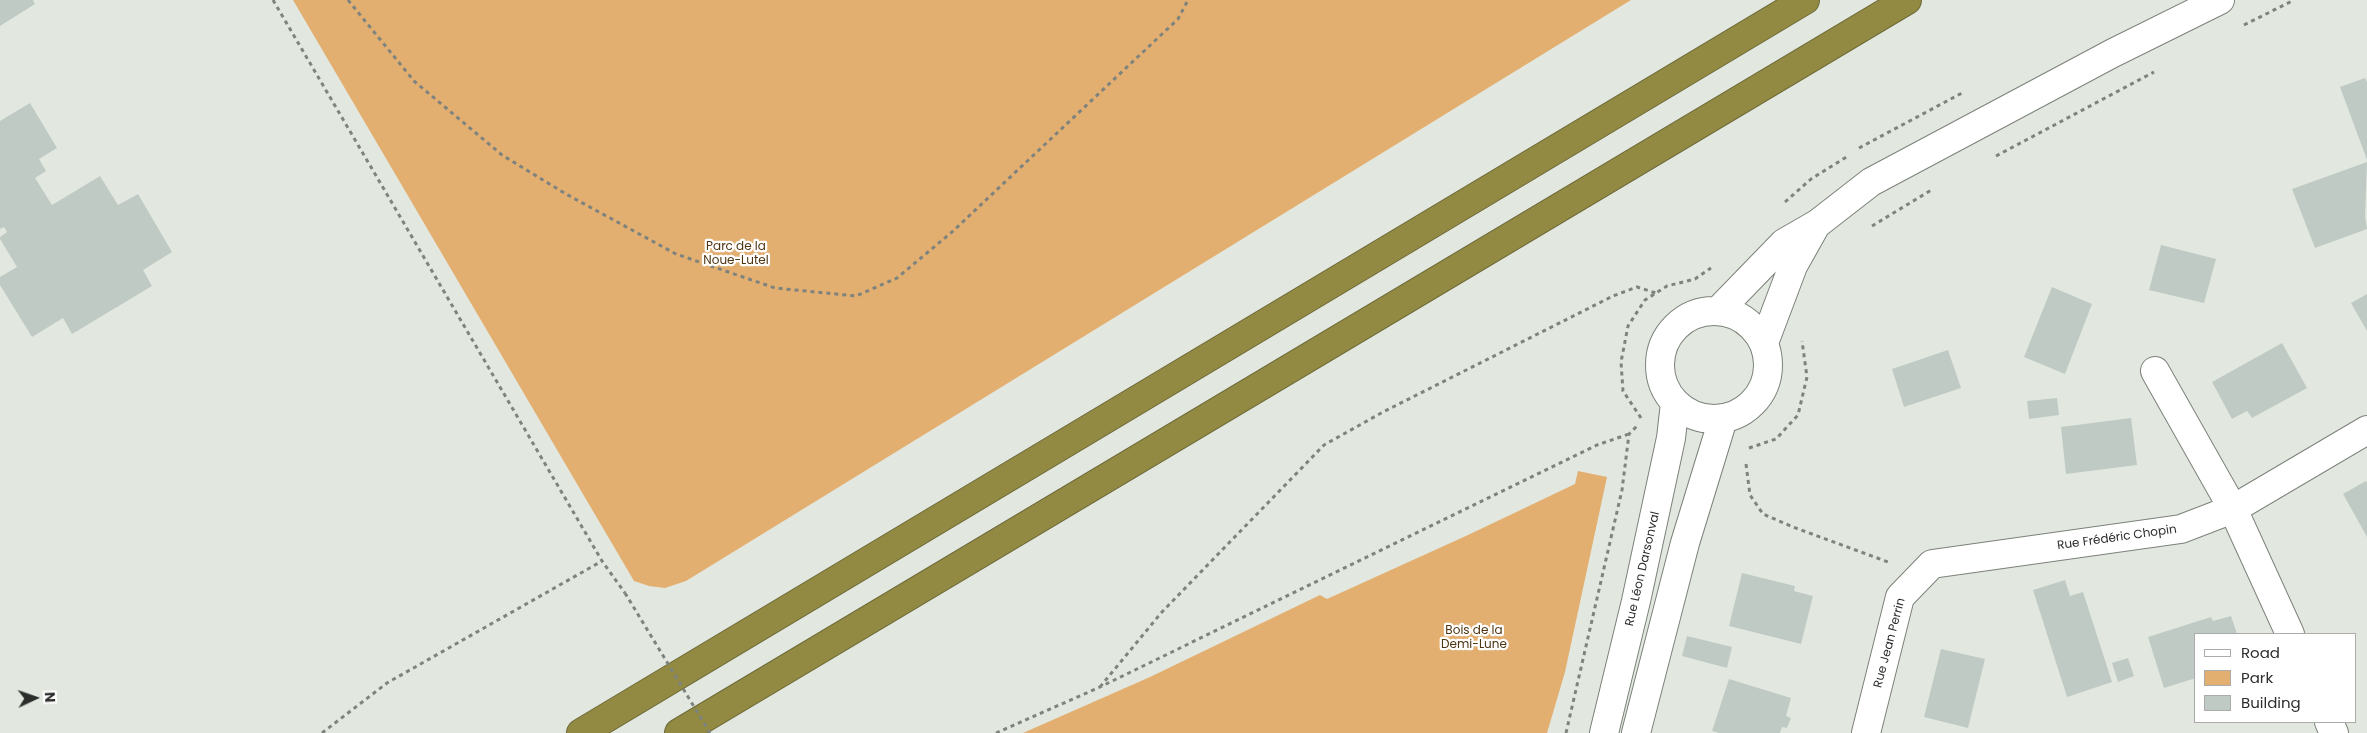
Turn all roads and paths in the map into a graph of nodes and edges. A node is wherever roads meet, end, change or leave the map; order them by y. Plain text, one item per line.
1 (273, 0) edge
2 (348, 0) edge
3 (1188, 0) edge
4 (1805, 0) edge
5 (1907, 0) edge
6 (2220, 0) edge
7 (2294, 0) edge
8 (2242, 26) dead end
9 (2163, 68) dead end
10 (1988, 160) dead end
11 (1936, 188) dead end
12 (1817, 224) junction
13 (1871, 226) dead end
14 (1742, 286) junction
15 (1656, 293) junction
16 (1776, 307) junction
17 (1718, 311) junction
18 (1804, 332) dead end
19 (1802, 341) junction
20 (1764, 343) junction
21 (2155, 371) dead end
22 (1675, 403) junction
23 (1723, 419) junction
24 (2367, 430) edge
25 (1629, 434) junction
26 (2232, 509) junction
27 (602, 561) junction
28 (1927, 570) junction
29 (2290, 633) edge
30 (1100, 688) junction
31 (322, 733) edge
32 (580, 733) edge
33 (679, 733) edge
34 (710, 733) edge
35 (996, 733) edge
36 (1566, 733) edge
37 (1604, 733) edge
38 (1636, 733) edge
39 (1866, 733) edge

1 - 27 path
2 - 3 path
4 - 32 highway
5 - 33 highway
6 - 12 street
7 - 8 path
9 - 10 path
11 - 13 path
12 - 14 street
12 - 16 street
14 - 15 path
14 - 17 street
15 - 25 path
15 - 30 path
16 - 19 path
16 - 20 street
17 - 20 street
17 - 22 street
18 - 19 path
19 - 28 path
20 - 23 street
21 - 26 street
22 - 23 street
22 - 37 street, Rue Léon Darsonval
23 - 38 street
24 - 26 street, Rue Frédéric Chopin
25 - 30 path
25 - 36 path
26 - 28 street, Rue Frédéric Chopin
26 - 29 street
27 - 31 path
27 - 34 path, bridge
28 - 39 street, Rue Jean Perrin
30 - 35 path

